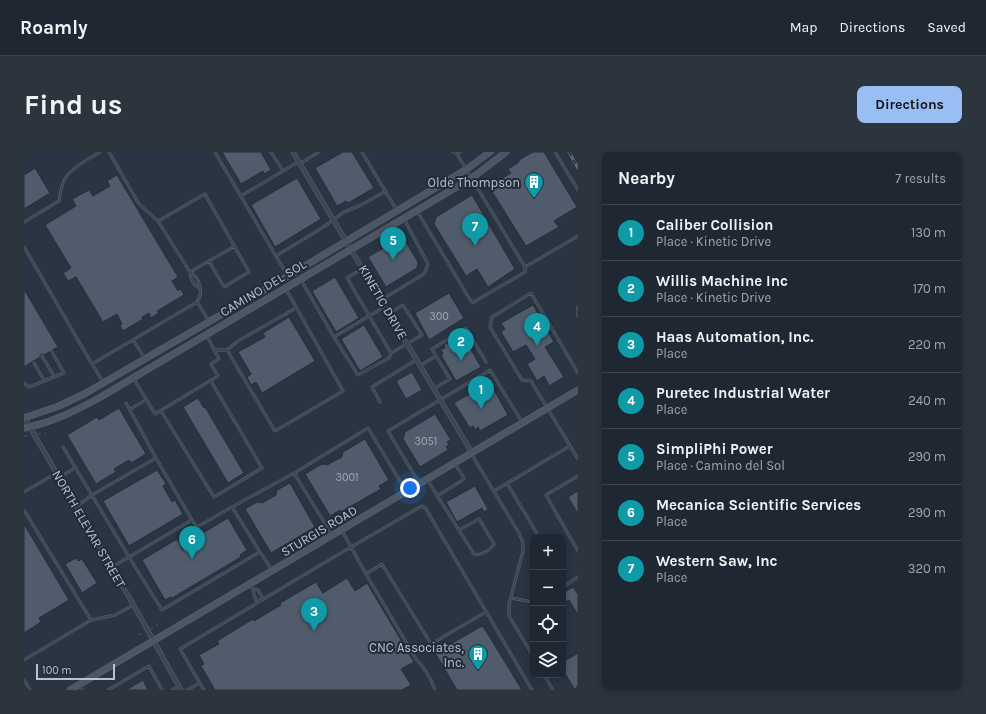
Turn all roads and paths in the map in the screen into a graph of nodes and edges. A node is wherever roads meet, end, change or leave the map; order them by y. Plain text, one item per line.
1 (100, 152) edge
2 (109, 152) edge
3 (215, 152) edge
4 (271, 152) edge
5 (292, 152) edge
6 (319, 152) edge
7 (362, 152) edge
8 (453, 152) edge
9 (460, 152) edge
10 (490, 152) edge
11 (506, 152) edge
12 (555, 152) edge
13 (457, 154) junction
14 (299, 163) junction
15 (467, 169) junction
16 (283, 171) junction
17 (472, 178) junction
18 (578, 190) edge
19 (386, 191) junction
20 (241, 196) junction
21 (397, 210) junction
22 (417, 210) junction
23 (403, 218) junction
24 (333, 220) junction
25 (158, 221) junction
26 (24, 222) edge
27 (578, 236) edge
28 (346, 241) junction
29 (235, 246) junction
30 (24, 247) edge
31 (351, 249) junction
32 (276, 256) junction
33 (209, 261) junction
34 (525, 267) junction
35 (363, 269) junction
36 (190, 272) junction
37 (288, 276) junction
38 (300, 279) junction
39 (285, 288) junction
40 (200, 289) junction
41 (381, 300) junction
42 (197, 302) junction
43 (385, 306) junction
44 (578, 307) edge
45 (296, 308) junction
46 (389, 314) junction
47 (369, 316) junction
48 (578, 316) edge
49 (209, 322) junction
50 (202, 326) junction
51 (207, 335) junction
52 (334, 337) junction
53 (133, 340) junction
54 (407, 344) junction
55 (215, 350) junction
56 (228, 350) junction
57 (52, 352) dead end
58 (391, 353) junction
59 (42, 356) dead end
60 (436, 356) junction
61 (145, 359) junction
62 (416, 360) junction
63 (486, 362) dead end
64 (34, 363) dead end
65 (92, 364) junction
66 (420, 365) junction
67 (578, 373) edge
68 (54, 376) junction
69 (133, 378) junction
70 (44, 380) junction
71 (211, 380) junction
72 (24, 383) edge
73 (104, 383) junction
74 (434, 389) junction
75 (578, 390) edge
76 (146, 400) junction
77 (440, 400) junction
78 (380, 402) dead end
79 (126, 403) dead end
80 (548, 408) junction
81 (130, 409) junction
82 (161, 411) junction
83 (24, 417) edge
84 (523, 423) junction
85 (27, 427) edge
86 (570, 446) junction
87 (63, 447) dead end
88 (472, 454) junction
89 (156, 458) junction
90 (578, 459) edge
91 (455, 464) junction
92 (76, 468) junction
93 (56, 473) junction
94 (294, 473) junction
95 (578, 476) edge
96 (59, 478) junction
97 (428, 480) junction
98 (506, 483) junction
99 (420, 484) junction
100 (494, 491) junction
101 (24, 492) edge
102 (406, 492) junction
103 (92, 495) junction
104 (437, 496) junction
105 (76, 507) junction
106 (232, 507) junction
107 (24, 510) edge
108 (192, 520) junction
109 (341, 530) junction
110 (459, 530) junction
111 (536, 534) edge
112 (332, 536) junction
113 (351, 547) junction
114 (578, 551) edge
115 (260, 552) junction
116 (130, 557) junction
117 (112, 567) junction
118 (272, 571) junction
119 (366, 574) junction
120 (578, 577) edge
121 (566, 585) edge
122 (252, 587) junction
123 (511, 598) junction
124 (261, 601) junction
125 (530, 601) edge
126 (133, 604) junction
127 (486, 612) junction
128 (92, 620) junction
129 (154, 641) junction
130 (530, 651) edge
131 (24, 660) edge
132 (546, 678) edge
133 (24, 680) edge
134 (200, 683) junction
135 (81, 687) edge
136 (180, 688) edge
137 (30, 690) edge
138 (70, 690) edge
139 (108, 690) edge
140 (162, 690) edge
141 (172, 690) edge
142 (188, 690) edge
143 (204, 690) edge
144 (435, 690) edge
145 (532, 690) edge
146 (553, 690) edge

1 - 26 lane
2 - 25 lane
3 - 20 lane
4 - 16 lane
5 - 14 street, KINETIC DRIVE
6 - 14 lane
7 - 19 lane
8 - 13 lane
9 - 13 lane
10 - 15 street, CAMINO DEL SOL
11 - 17 street, CAMINO DEL SOL
12 - 18 lane
13 - 15 lane
14 - 16 lane
14 - 24 street, KINETIC DRIVE
15 - 17 lane
15 - 21 street, CAMINO DEL SOL
16 - 20 lane
17 - 22 street, CAMINO DEL SOL
17 - 34 lane
19 - 21 lane
19 - 24 lane
20 - 32 lane
21 - 28 street, CAMINO DEL SOL
22 - 23 street, CAMINO DEL SOL
22 - 34 lane
23 - 31 street, CAMINO DEL SOL
23 - 41 lane
24 - 28 street, KINETIC DRIVE
24 - 32 lane
25 - 29 lane
25 - 36 lane
27 - 34 lane
28 - 31 street, KINETIC DRIVE
28 - 37 street, CAMINO DEL SOL
29 - 33 lane
29 - 33 lane
30 - 65 lane
31 - 35 street, KINETIC DRIVE
31 - 38 street, CAMINO DEL SOL
32 - 37 lane
33 - 36 lane
35 - 41 street, KINETIC DRIVE
35 - 47 lane
36 - 40 lane
36 - 40 lane
37 - 49 street, CAMINO DEL SOL
38 - 39 street, CAMINO DEL SOL
38 - 52 lane
39 - 45 lane
39 - 51 street, CAMINO DEL SOL
40 - 42 lane
41 - 43 street, KINETIC DRIVE
42 - 49 lane
42 - 53 lane
43 - 46 street, KINETIC DRIVE
43 - 47 lane
44 - 48 lane
45 - 56 lane
45 - 56 lane
46 - 54 street, KINETIC DRIVE
46 - 54 lane
47 - 52 lane
47 - 58 lane
49 - 50 street, CAMINO DEL SOL
50 - 51 street
50 - 61 street, CAMINO DEL SOL
51 - 55 lane
51 - 69 street, CAMINO DEL SOL
52 - 58 lane
53 - 61 lane
53 - 65 lane
54 - 58 lane
54 - 62 street, KINETIC DRIVE
55 - 56 lane
55 - 71 lane
57 - 68 lane
59 - 68 lane
60 - 63 lane
60 - 66 lane
60 - 74 lane
61 - 73 street, CAMINO DEL SOL
62 - 66 street, KINETIC DRIVE
62 - 78 lane
64 - 70 lane
65 - 73 lane
66 - 74 street, KINETIC DRIVE
67 - 80 lane
68 - 70 lane
69 - 76 lane
69 - 85 street, CAMINO DEL SOL
70 - 72 lane
71 - 82 lane
71 - 82 lane
73 - 83 street, CAMINO DEL SOL
74 - 77 street, KINETIC DRIVE
75 - 80 street, STURGIS ROAD
76 - 81 lane
76 - 82 lane
77 - 84 lane
77 - 88 street, KINETIC DRIVE
77 - 99 lane
79 - 81 lane
80 - 84 street, STURGIS ROAD
80 - 86 lane
81 - 89 lane
83 - 85 street, NORTH ELEVAR STREET
84 - 88 street, STURGIS ROAD
85 - 93 street, NORTH ELEVAR STREET
86 - 90 lane
86 - 98 lane
87 - 92 lane
88 - 91 street, STURGIS ROAD
88 - 100 lane
89 - 103 lane
89 - 108 lane
91 - 97 street, STURGIS ROAD
91 - 104 lane
92 - 96 lane
92 - 103 lane
93 - 96 street, NORTH ELEVAR STREET
93 - 101 lane
94 - 102 lane
94 - 106 lane
94 - 112 lane
95 - 114 lane
96 - 105 street, NORTH ELEVAR STREET
97 - 99 street, STURGIS ROAD
97 - 104 lane
98 - 100 lane
98 - 111 lane
99 - 102 street, STURGIS ROAD
100 - 123 lane
102 - 109 street, STURGIS ROAD
103 - 105 lane
103 - 116 lane
104 - 110 lane
105 - 117 street, NORTH ELEVAR STREET
106 - 108 lane
106 - 115 lane
107 - 128 lane
108 - 116 lane
109 - 112 street, STURGIS ROAD
109 - 113 lane
110 - 110 lane
112 - 118 street, STURGIS ROAD
113 - 119 lane
113 - 124 lane
113 - 127 lane
115 - 116 lane
115 - 118 lane
116 - 117 lane
117 - 126 street, NORTH ELEVAR STREET
118 - 122 street, STURGIS ROAD
119 - 127 lane
119 - 144 lane
120 - 121 lane
122 - 124 lane
122 - 124 lane
122 - 129 street, STURGIS ROAD
123 - 125 lane
123 - 130 lane
124 - 134 lane
126 - 128 lane
126 - 129 street, NORTH ELEVAR STREET
127 - 145 lane
128 - 131 lane
129 - 135 street, STURGIS ROAD
129 - 136 street, NORTH ELEVAR STREET
132 - 146 lane
133 - 137 lane
134 - 142 lane
134 - 143 lane
135 - 138 street, STURGIS ROAD
136 - 141 lane
139 - 140 lane

